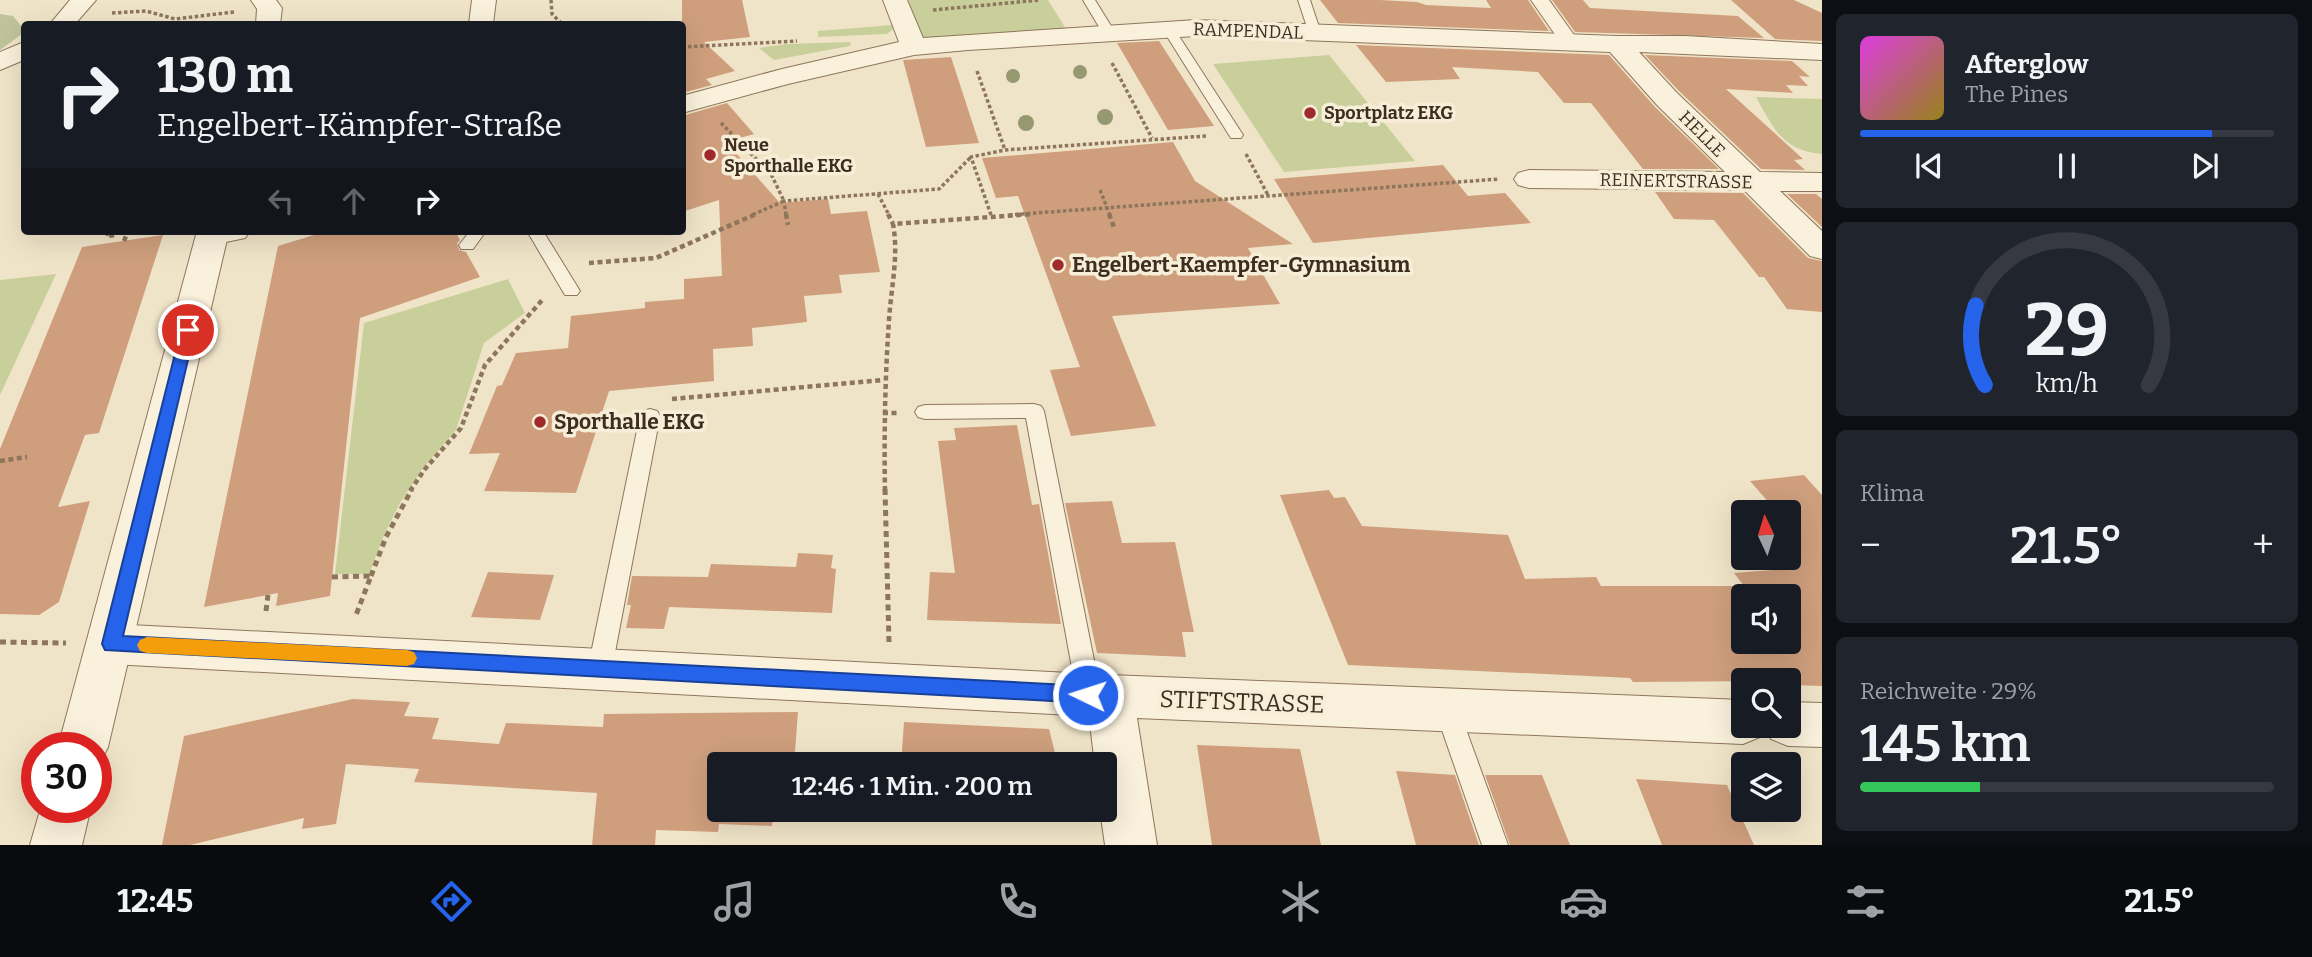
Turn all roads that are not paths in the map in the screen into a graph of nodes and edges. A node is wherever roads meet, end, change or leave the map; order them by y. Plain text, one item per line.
1 (484, 0) edge
2 (1089, 0) edge
3 (1304, 0) edge
4 (1540, 0) edge
5 (898, 6) edge
6 (481, 21) edge
7 (1169, 30) junction
8 (1315, 33) junction
9 (1104, 34) junction
10 (1570, 42) junction
11 (1617, 44) junction
12 (914, 47) junction
13 (21, 51) edge
14 (1822, 52) edge
15 (0, 61) edge
16 (691, 103) edge
17 (1236, 135) road end
18 (1529, 179) road end
19 (1751, 182) junction
20 (1822, 182) edge
21 (218, 235) edge
22 (475, 235) edge
23 (537, 235) edge
24 (467, 245) dead end
25 (1822, 249) edge
26 (563, 278) road end
27 (925, 412) dead end
28 (650, 416) dead end
29 (111, 644) junction
30 (600, 668) junction
31 (1099, 696) junction
32 (1447, 710) junction
33 (1731, 722) edge
34 (1801, 724) edge
35 (1822, 725) edge
36 (87, 732) edge
37 (62, 823) edge
38 (56, 845) edge
39 (1131, 845) edge
40 (1495, 845) edge

1 - 6 street
2 - 9 lane
3 - 8 lane
4 - 10 street
5 - 12 street
7 - 8 street, RAMPENDAL
7 - 9 street, RAMPENDAL
7 - 17 lane
8 - 10 street, RAMPENDAL
9 - 12 street, RAMPENDAL
10 - 11 street, RAMPENDAL
11 - 14 street, RAMPENDAL
11 - 19 street, HELLE
12 - 16 street, RAMPENDAL
13 - 15 street
18 - 19 street, REINERTSTRASSE
19 - 20 street, REINERTSTRASSE
19 - 25 street, HELLE
21 - 29 street
22 - 24 lane
23 - 26 lane
27 - 31 lane
28 - 30 lane
29 - 30 street, STIFTSTRASSE
29 - 36 street
30 - 31 street, STIFTSTRASSE
31 - 32 street, STIFTSTRASSE
31 - 39 street
32 - 33 street, STIFTSTRASSE
32 - 40 lane
34 - 35 street
37 - 38 street

